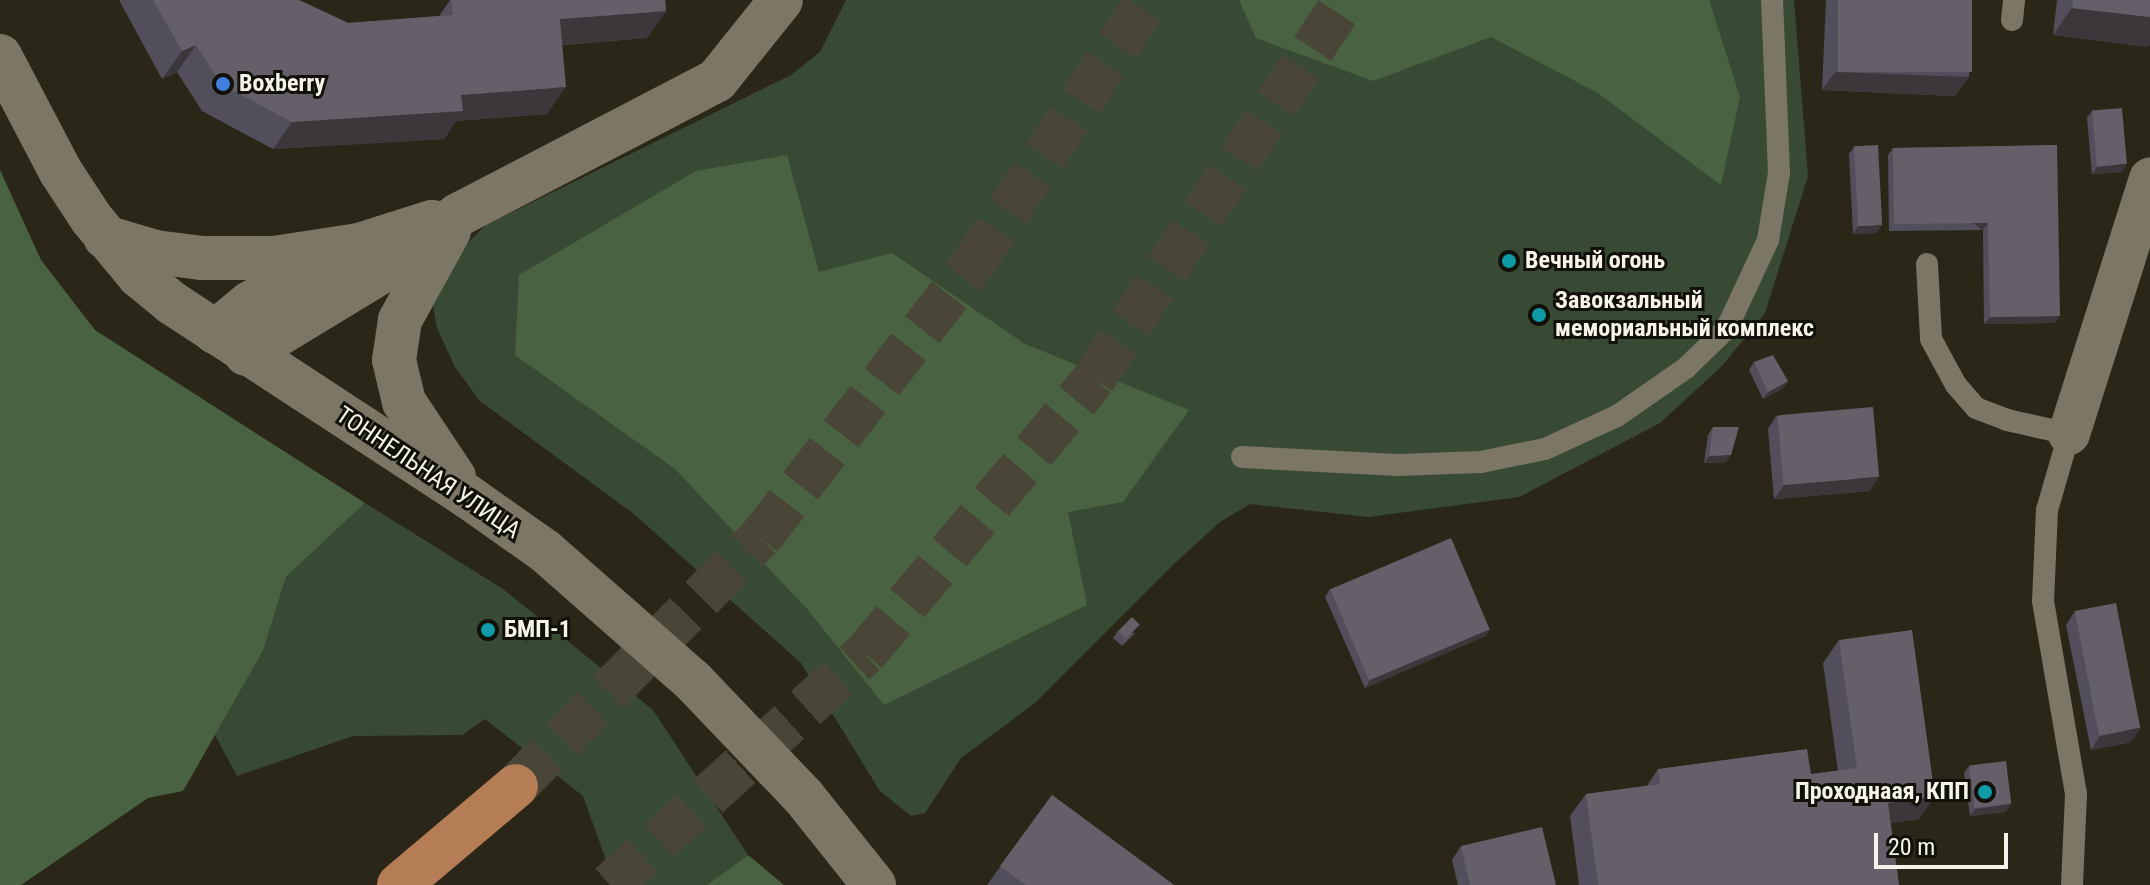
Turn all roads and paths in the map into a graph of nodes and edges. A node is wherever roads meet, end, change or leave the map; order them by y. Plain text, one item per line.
1 (781, 0) edge
2 (1772, 0) edge
3 (0, 56) edge
4 (2150, 179) edge
5 (458, 215) junction
6 (105, 237) junction
7 (359, 245) junction
8 (1927, 264) dead end
9 (231, 343) junction
10 (2069, 434) junction
11 (1242, 457) dead end
12 (467, 496) junction
13 (516, 786) tunnel mouth
14 (399, 885) edge
15 (874, 885) edge
16 (2072, 885) edge

1 - 5 street
2 - 11 lane
3 - 6 street, ТОННЕЛЬНАЯ УЛИЦА
4 - 10 street
5 - 7 street
5 - 9 street
5 - 12 street
6 - 7 street
6 - 9 street, ТОННЕЛЬНАЯ УЛИЦА
7 - 9 street
8 - 10 lane
9 - 12 street, ТОННЕЛЬНАЯ УЛИЦА
10 - 16 lane
12 - 15 street, ТОННЕЛЬНАЯ УЛИЦА
13 - 14 main road

